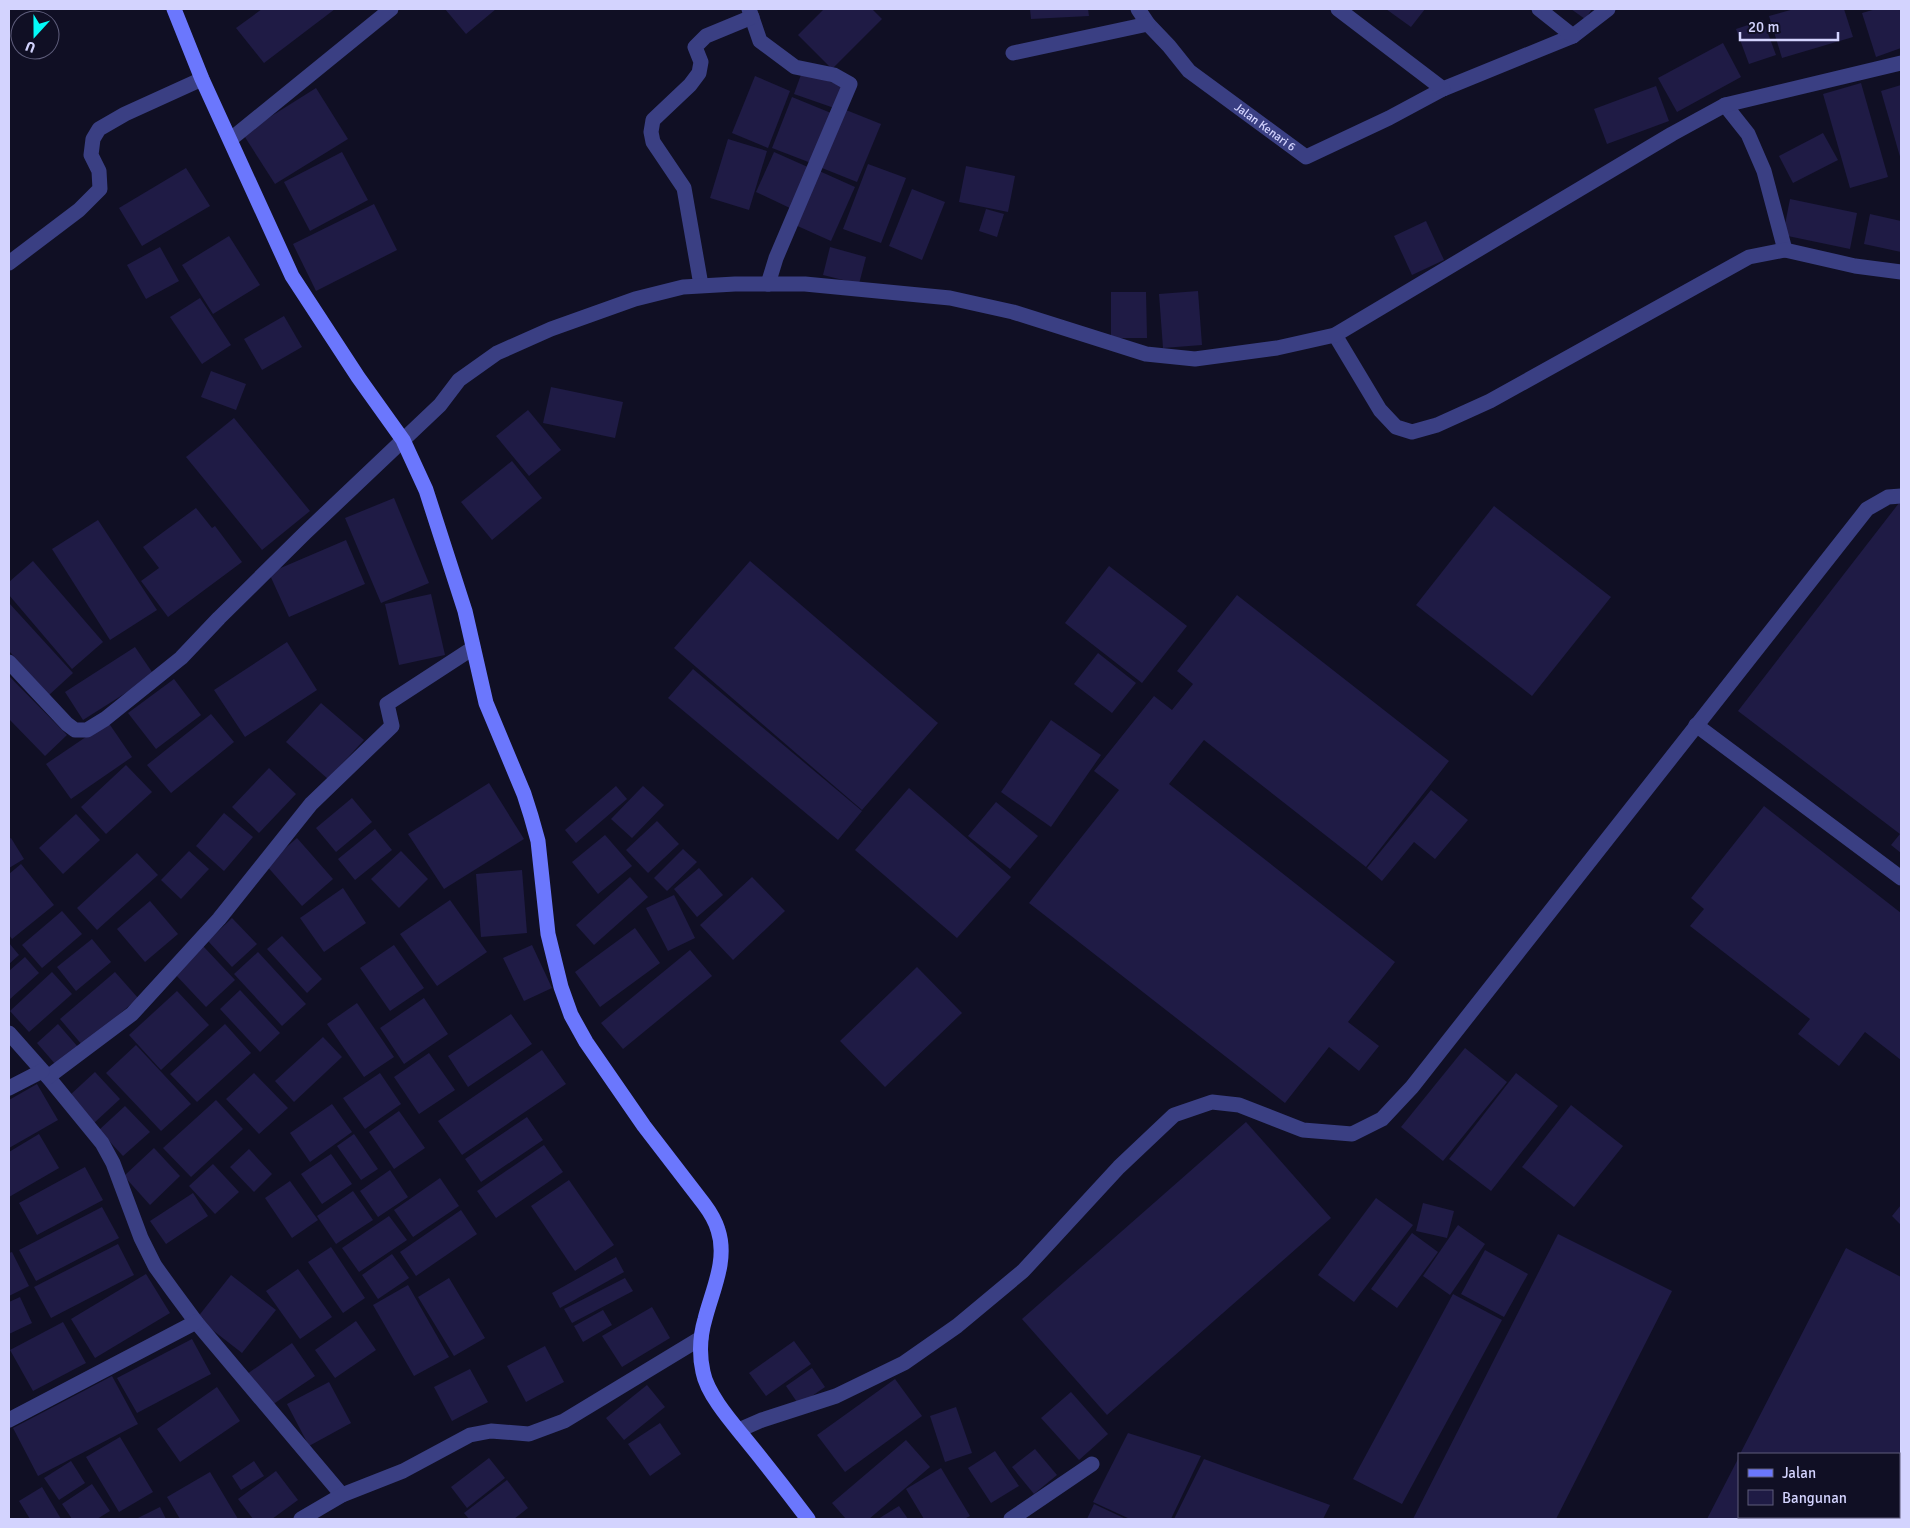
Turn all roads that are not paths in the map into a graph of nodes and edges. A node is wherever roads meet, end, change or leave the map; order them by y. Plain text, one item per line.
1 (174, 9) edge
2 (391, 9) edge
3 (1138, 9) edge
4 (1338, 9) edge
5 (1539, 9) edge
6 (1608, 9) edge
7 (750, 13) edge
8 (1148, 24) junction
9 (1573, 36) junction
10 (1013, 53) dead end
11 (1901, 63) edge
12 (202, 79) junction
13 (1443, 89) junction
14 (1725, 105) junction
15 (231, 139) junction
16 (1785, 250) junction
17 (9, 263) edge
18 (1901, 272) edge
19 (768, 284) junction
20 (701, 285) junction
21 (1335, 335) junction
22 (403, 440) junction
23 (1901, 496) edge
24 (473, 648) junction
25 (9, 662) edge
26 (1696, 725) junction
27 (1901, 878) edge
28 (9, 1034) edge
29 (45, 1074) junction
30 (9, 1088) edge
31 (196, 1322) junction
32 (701, 1338) junction
33 (9, 1420) edge
34 (739, 1430) junction
35 (1092, 1464) dead end
36 (342, 1495) junction
37 (302, 1519) edge
38 (808, 1519) edge
39 (1011, 1519) edge

1 - 12 street
2 - 15 street
3 - 8 street, Jalan Kenari 6
4 - 13 street
5 - 9 street
6 - 9 street
7 - 19 street
7 - 20 street
8 - 10 street
8 - 13 street, Jalan Kenari 6
9 - 13 street
11 - 14 street
12 - 15 street
12 - 17 street
14 - 16 street
14 - 21 street
15 - 22 street
16 - 18 street
16 - 21 street
19 - 20 street
19 - 21 street
20 - 22 street
22 - 24 street
22 - 25 street
23 - 26 street
24 - 29 street
24 - 32 street
26 - 27 street
26 - 34 street
28 - 29 street
29 - 30 street
29 - 31 street
31 - 33 street
31 - 36 street
32 - 34 street
32 - 36 street
34 - 38 street
35 - 39 street
36 - 37 street

